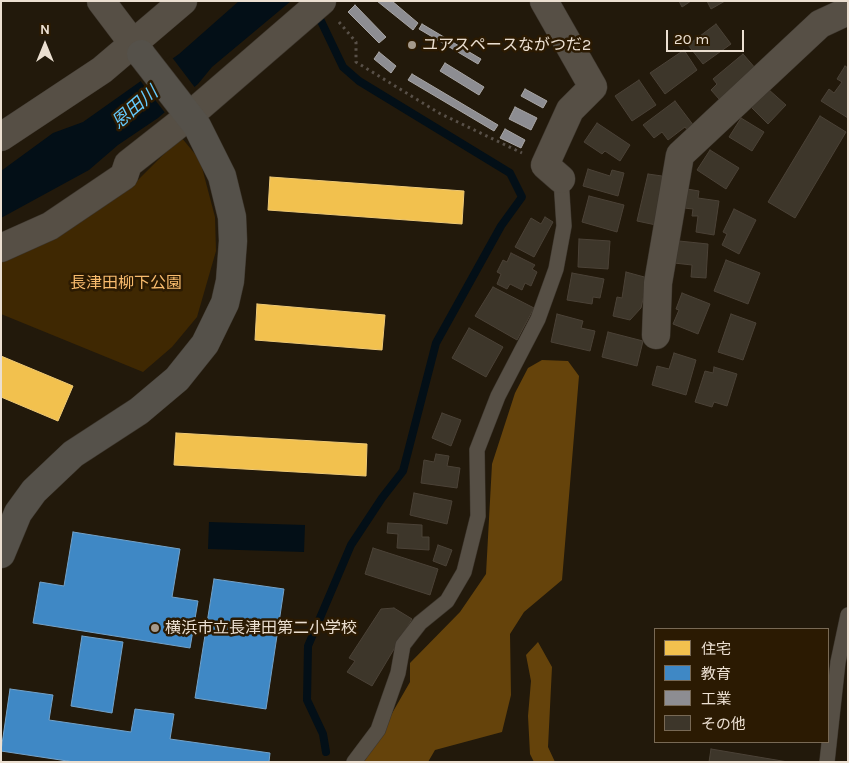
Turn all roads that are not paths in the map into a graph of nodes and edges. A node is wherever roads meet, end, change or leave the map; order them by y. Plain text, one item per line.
1 (101, 1) edge
2 (183, 1) edge
3 (544, 1) edge
4 (320, 3) edge
5 (848, 11) edge
6 (137, 49) junction
7 (185, 111) junction
8 (1, 136) edge
9 (553, 172) joint
10 (1, 248) edge
11 (656, 335) dead end
12 (1, 554) edge
13 (848, 614) edge
14 (354, 762) edge
15 (827, 762) edge

1 - 6 street
2 - 6 street
3 - 9 street
4 - 7 street
5 - 11 street
6 - 7 street
6 - 8 street
7 - 10 street
7 - 12 street
9 - 14 lane
13 - 15 lane

